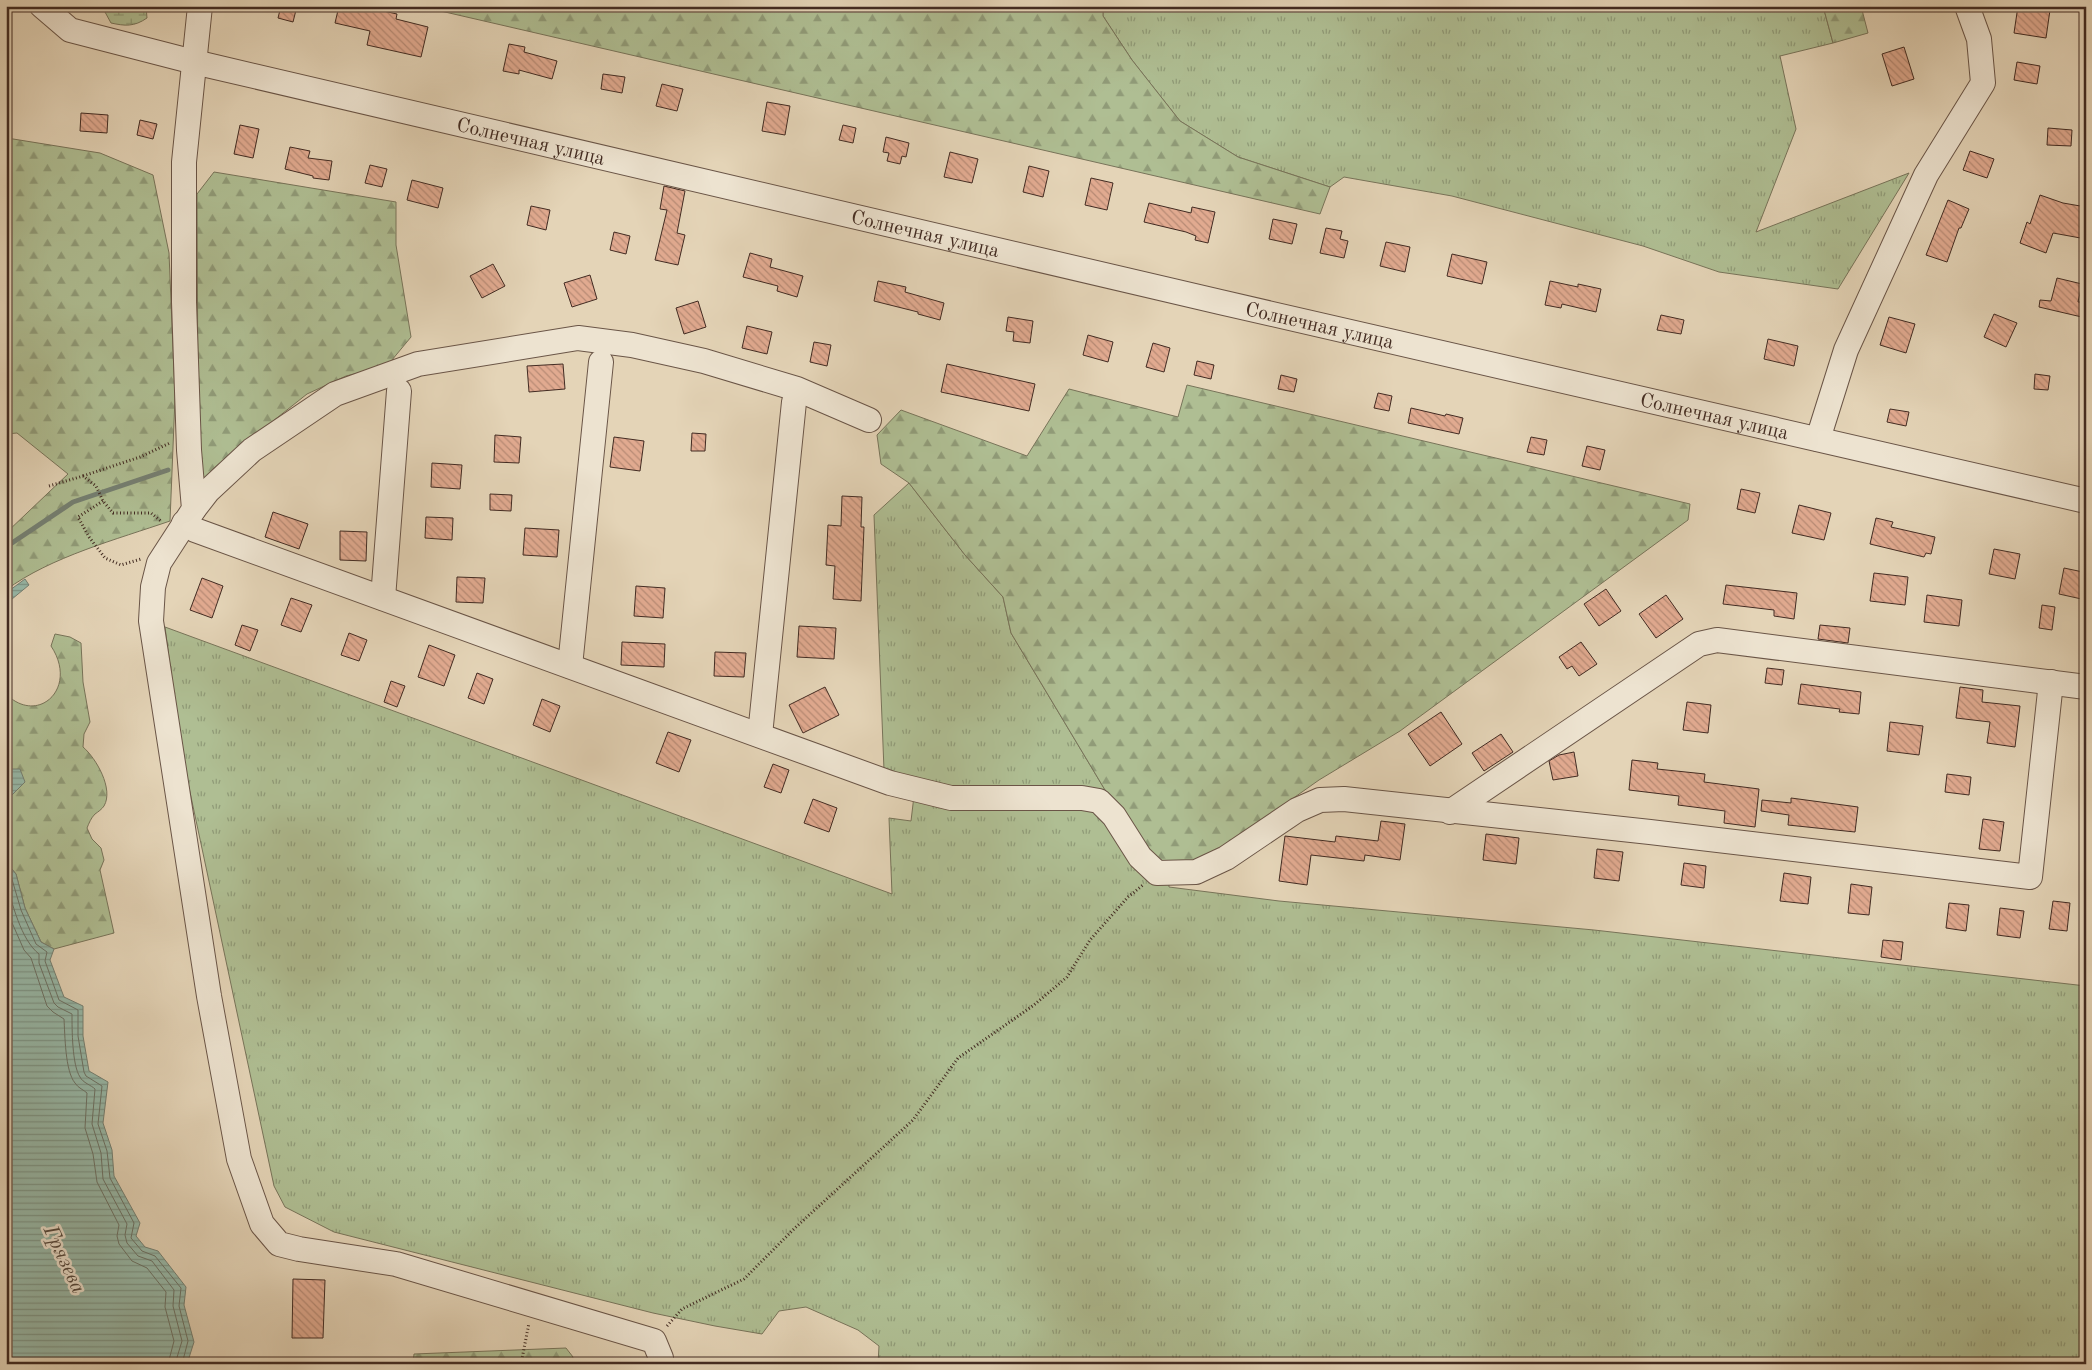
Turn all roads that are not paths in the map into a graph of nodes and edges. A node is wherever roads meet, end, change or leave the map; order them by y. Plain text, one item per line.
1 (42, 6) edge
2 (200, 6) edge
3 (1967, 6) edge
4 (194, 62) junction
5 (601, 362) dead end
6 (399, 391) dead end
7 (794, 402) dead end
8 (869, 420) dead end
9 (1818, 439) junction
10 (2086, 501) edge
11 (185, 522) junction
12 (382, 598) junction
13 (570, 666) junction
14 (2051, 682) junction
15 (2086, 687) edge
16 (760, 735) junction
17 (1450, 812) junction
18 (660, 1364) edge

1 - 4 street, Солнечная улица
2 - 4 street
3 - 9 street
4 - 9 street, Солнечная улица
4 - 11 street
5 - 13 street
6 - 12 street
7 - 16 street
8 - 11 street
9 - 10 street, Солнечная улица
11 - 12 street
11 - 18 street
12 - 13 street
13 - 16 street
14 - 15 street
14 - 17 street
14 - 17 street
16 - 17 street

